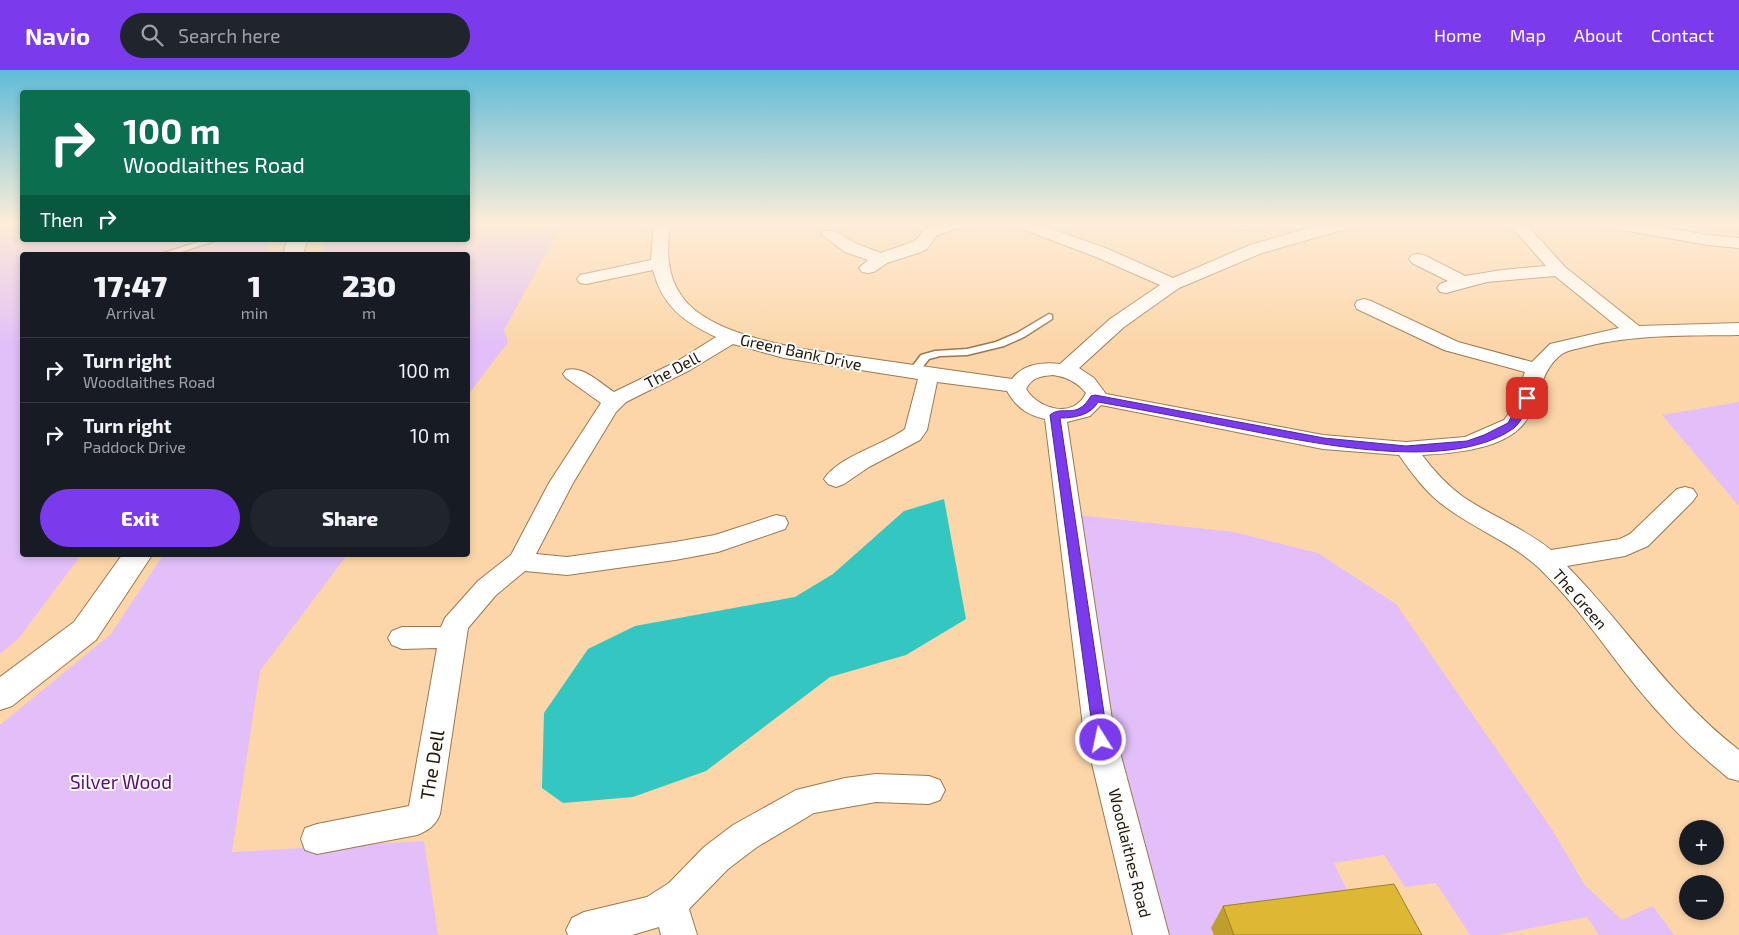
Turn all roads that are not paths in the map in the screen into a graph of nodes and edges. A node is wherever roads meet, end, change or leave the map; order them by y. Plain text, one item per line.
1 (658, 264) edge
2 (660, 264) edge
3 (1128, 264) edge
4 (1220, 264) edge
5 (1425, 264) edge
6 (1553, 264) edge
7 (1559, 271) junction
8 (586, 279) dead end
9 (1173, 284) junction
10 (1364, 305) dead end
11 (1049, 317) dead end
12 (1739, 329) edge
13 (1635, 332) junction
14 (730, 337) junction
15 (1536, 369) junction
16 (1065, 370) junction
17 (921, 373) junction
18 (573, 374) dead end
19 (1017, 386) junction
20 (1095, 398) junction
21 (614, 402) junction
22 (1055, 415) junction
23 (1406, 449) junction
24 (836, 479) dead end
25 (1685, 495) dead end
26 (776, 523) dead end
27 (136, 557) edge
28 (1546, 560) junction
29 (520, 561) junction
30 (452, 637) junction
31 (402, 638) dead end
32 (0, 696) edge
33 (1739, 768) edge
34 (929, 790) dead end
35 (317, 839) dead end
36 (670, 902) junction
37 (584, 930) dead end
38 (678, 935) edge
39 (1151, 935) edge

1 - 8 street
2 - 14 street, Green Bank Drive
3 - 9 street
4 - 9 street
5 - 7 street
6 - 7 street
7 - 13 street
9 - 16 street
10 - 15 street
11 - 17 lane
12 - 13 street
13 - 15 street
14 - 17 street, Green Bank Drive
14 - 21 street, The Dell
15 - 23 street
16 - 19 street
16 - 20 street
17 - 19 street, Green Bank Drive
17 - 24 street
18 - 21 street
19 - 22 street
20 - 22 street
20 - 23 street
21 - 29 street, The Dell
22 - 39 street, Woodlaithes Road
23 - 28 street, The Green
25 - 28 street
26 - 29 street
27 - 32 street
28 - 33 street, The Green
29 - 30 street, The Dell
30 - 31 street
30 - 35 street, The Dell
34 - 36 street
36 - 37 street
36 - 38 street

